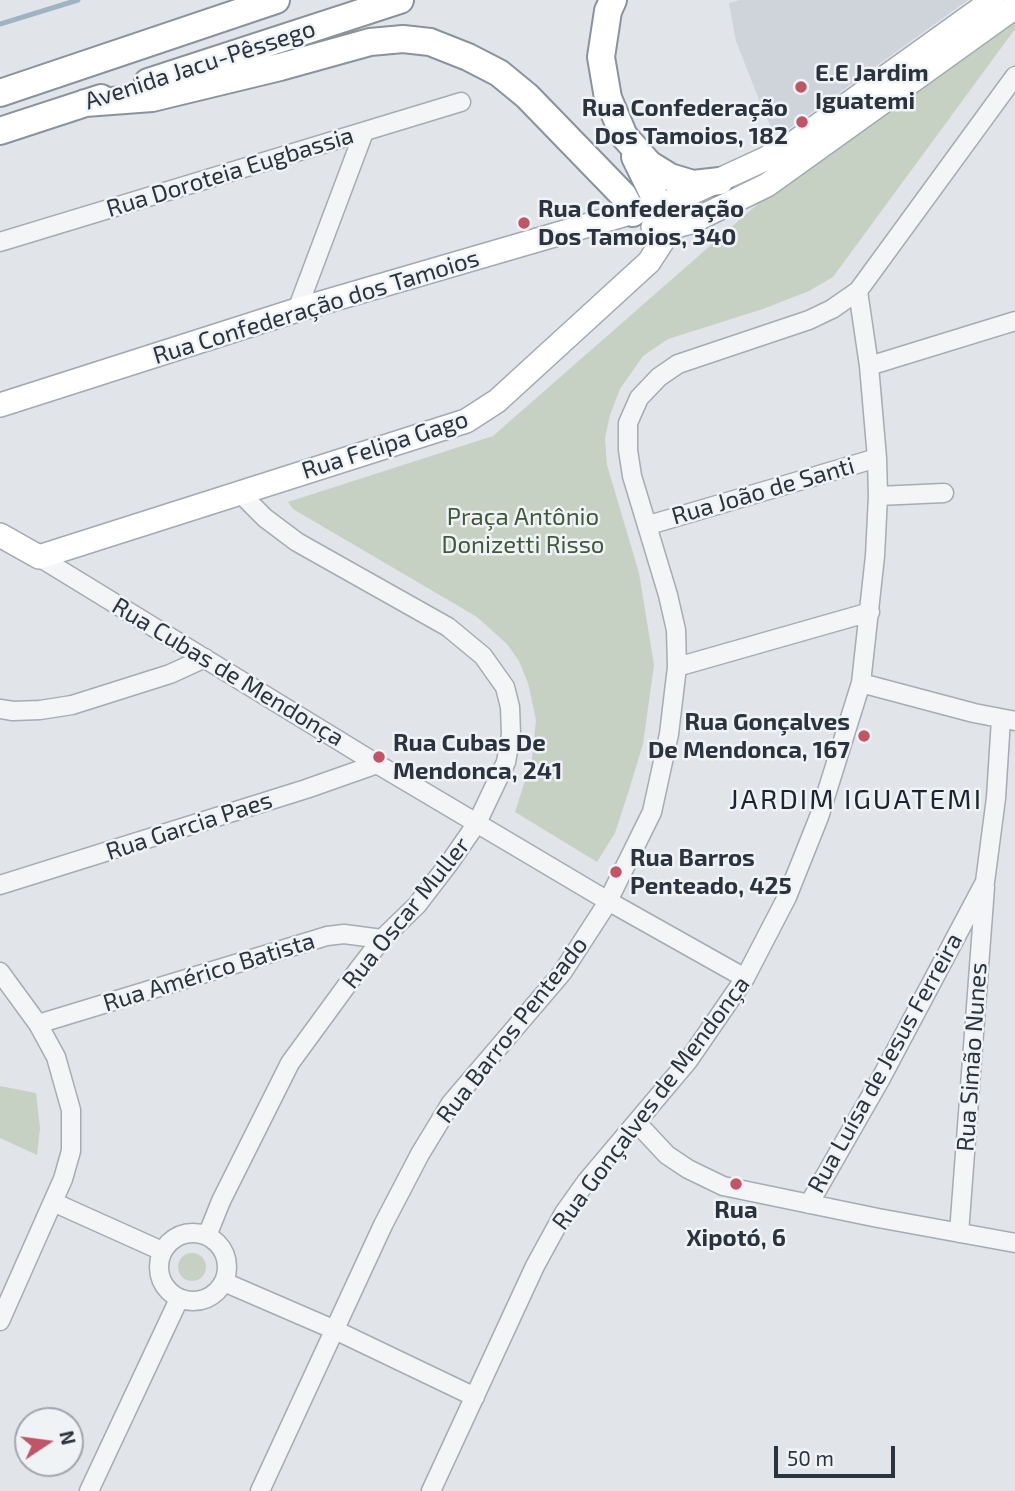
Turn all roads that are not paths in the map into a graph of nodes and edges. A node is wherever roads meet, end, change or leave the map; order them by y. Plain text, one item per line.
1 (276, 0) edge
2 (400, 0) edge
3 (613, 0) edge
4 (993, 0) edge
5 (1015, 7) edge
6 (1015, 76) edge
7 (0, 93) edge
8 (461, 102) dead end
9 (85, 103) junction
10 (0, 131) edge
11 (364, 132) junction
12 (624, 136) junction
13 (720, 181) junction
14 (652, 216) junction
15 (0, 242) edge
16 (858, 291) junction
17 (297, 310) junction
18 (1015, 321) edge
19 (869, 366) junction
20 (0, 405) edge
21 (877, 458) junction
22 (239, 492) junction
23 (944, 493) dead end
24 (878, 496) junction
25 (649, 524) junction
26 (0, 535) edge
27 (39, 558) junction
28 (870, 612) junction
29 (205, 658) junction
30 (677, 667) junction
31 (860, 683) junction
32 (0, 709) edge
33 (1008, 720) edge
34 (377, 764) junction
35 (477, 823) junction
36 (985, 882) junction
37 (0, 886) edge
38 (608, 901) junction
39 (382, 939) junction
40 (0, 972) edge
41 (745, 978) junction
42 (38, 1024) junction
43 (637, 1123) junction
44 (53, 1202) junction
45 (809, 1204) junction
46 (958, 1233) junction
47 (207, 1236) junction
48 (1015, 1243) edge
49 (162, 1251) junction
50 (224, 1282) junction
51 (179, 1299) junction
52 (0, 1321) edge
53 (335, 1330) junction
54 (475, 1398) junction
55 (89, 1491) edge
56 (260, 1491) edge
57 (431, 1491) edge

1 - 7 highway, Avenida Jacu-Pêssego
2 - 9 highway, Avenida Jacu-Pêssego
3 - 12 highway
4 - 13 main road, Rua Confederação dos Tamoios
5 - 14 main road, Rua Confederação dos Tamoios
6 - 16 street, Rua Barros Penteado
8 - 11 street, Rua Doroteia Eugbassia
9 - 10 highway, Avenida Jacu-Pêssego
9 - 14 highway
11 - 15 street, Rua Doroteia Eugbassia
11 - 17 street
12 - 13 highway
12 - 14 highway
13 - 14 main road, Rua Confederação dos Tamoios
14 - 17 main road, Rua Confederação dos Tamoios
14 - 22 main road, Rua Felipa Gago
16 - 19 street, Rua Gonçalves de Mendonça
16 - 25 street, Rua Barros Penteado
17 - 20 main road, Rua Confederação dos Tamoios
18 - 19 street
19 - 21 street, Rua Gonçalves de Mendonça
21 - 24 street, Rua Gonçalves de Mendonça
21 - 25 street, Rua João de Santi
22 - 27 main road, Rua Felipa Gago
22 - 35 street, Rua Oscar Muller
23 - 24 street
24 - 28 street, Rua Gonçalves de Mendonça
25 - 30 street, Rua Barros Penteado
26 - 27 main road, Rua Cubas de Mendonça
27 - 29 street, Rua Cubas de Mendonça
28 - 30 street
28 - 31 street, Rua Gonçalves de Mendonça
29 - 32 street
29 - 34 street, Rua Cubas de Mendonça
30 - 38 street, Rua Barros Penteado
31 - 33 street
31 - 41 street, Rua Gonçalves de Mendonça
33 - 36 street, Rua Luísa de Jesus Ferreira
34 - 35 street, Rua Cubas de Mendonça
34 - 37 street, Rua Garcia Paes
35 - 38 street, Rua Cubas de Mendonça
35 - 39 street, Rua Oscar Muller
36 - 45 street, Rua Luísa de Jesus Ferreira
36 - 46 street, Rua Simão Nunes
38 - 41 street, Rua Cubas de Mendonça
38 - 53 street, Rua Barros Penteado
39 - 42 street, Rua Américo Batista
39 - 47 street, Rua Oscar Muller
40 - 42 street
41 - 43 street, Rua Gonçalves de Mendonça
42 - 44 street
43 - 45 street
43 - 54 street, Rua Gonçalves de Mendonça
44 - 49 street
44 - 52 street
45 - 46 street, Rua Luísa de Jesus Ferreira
46 - 48 street, Rua Luísa de Jesus Ferreira
47 - 49 street
47 - 50 street
49 - 51 street
50 - 51 street
50 - 53 street
51 - 55 street
53 - 54 street
53 - 56 street, Rua Barros Penteado
54 - 57 street, Rua Gonçalves de Mendonça

